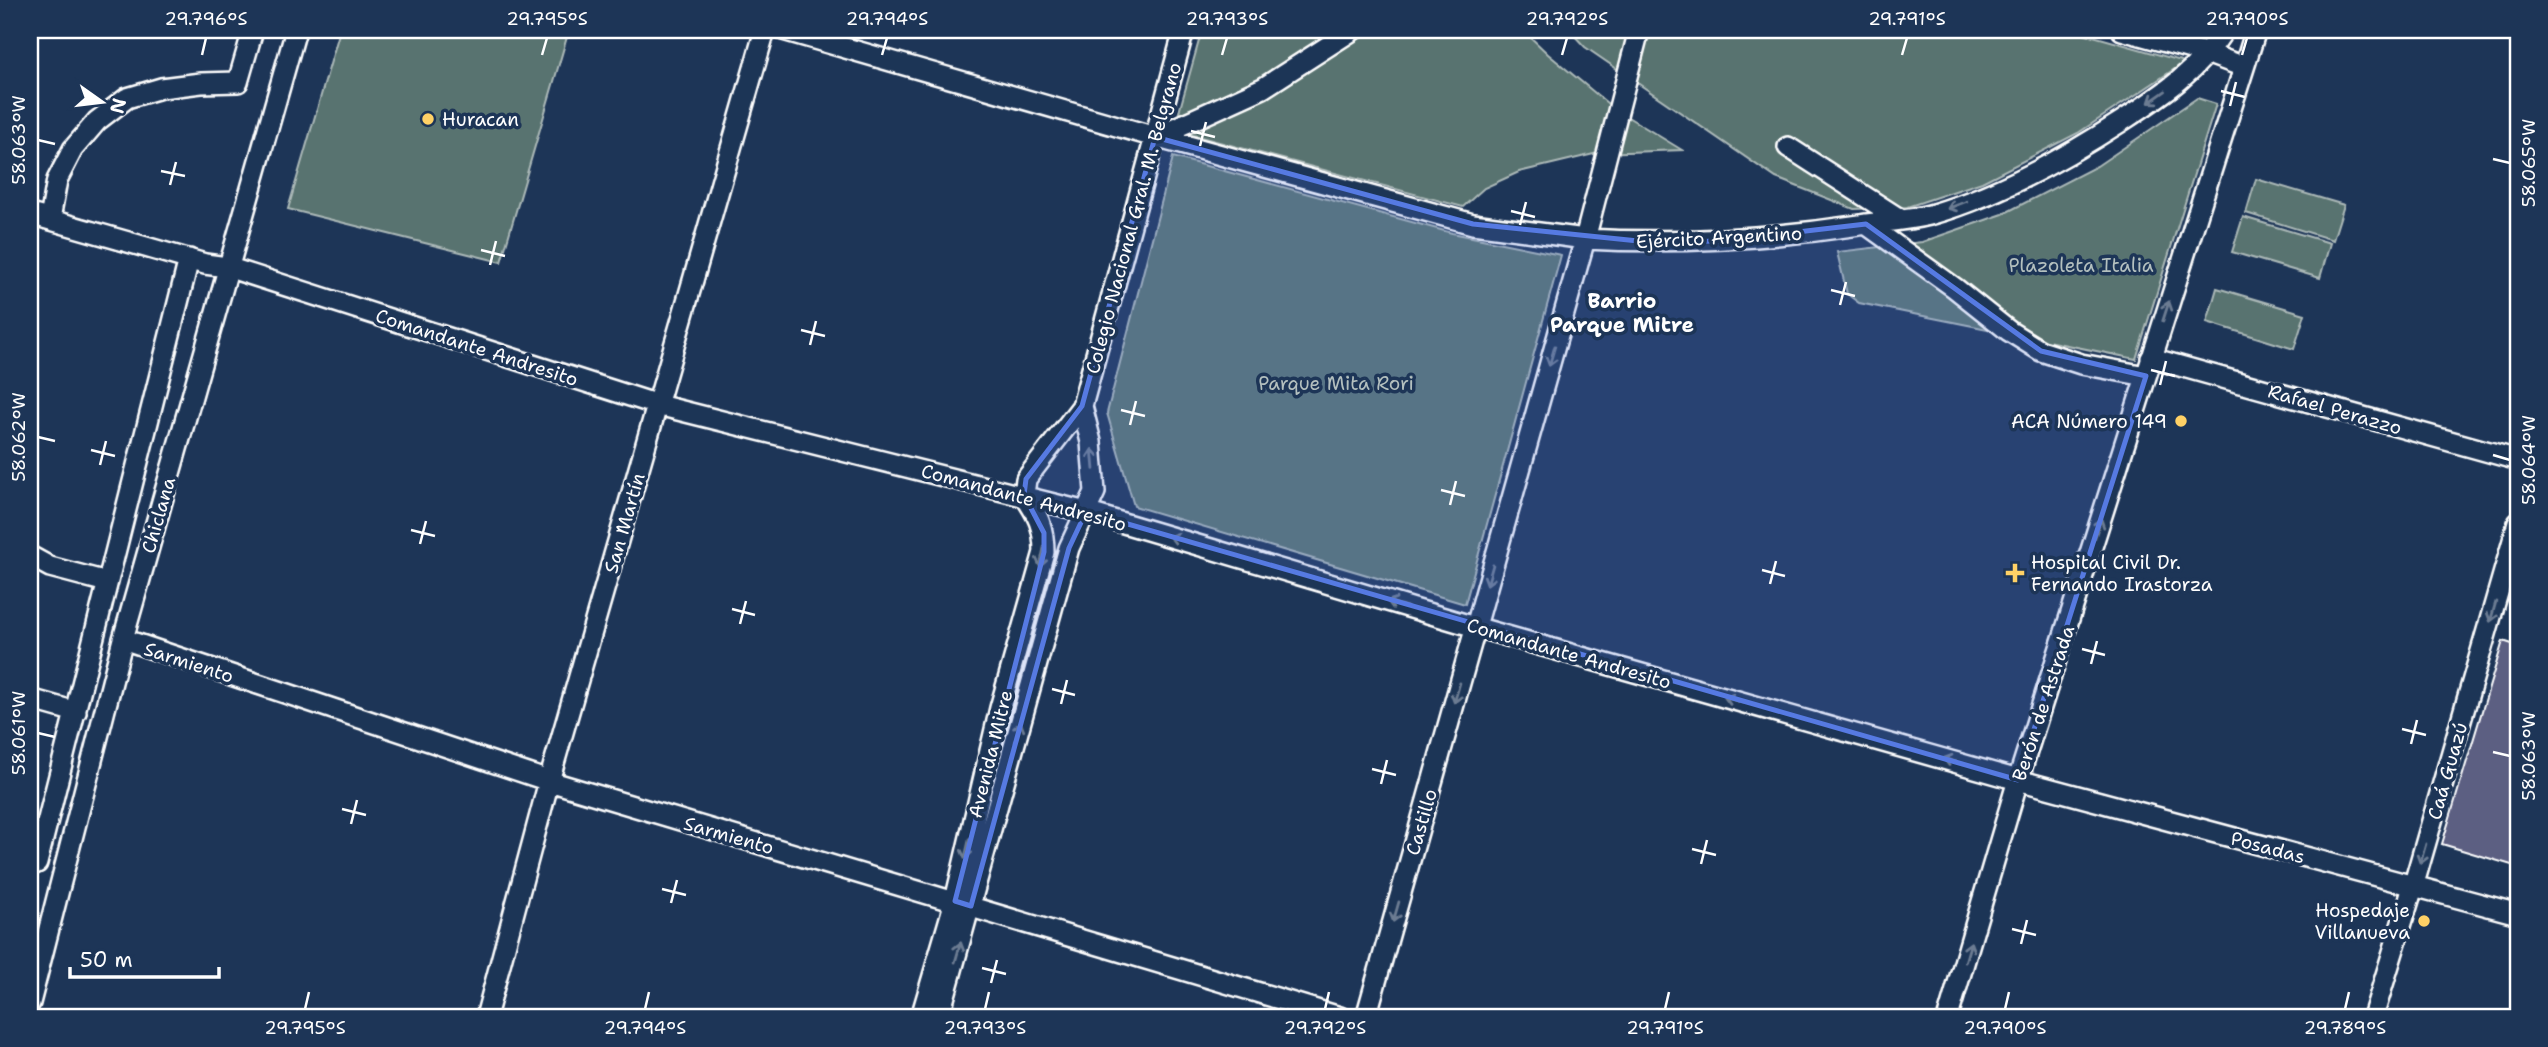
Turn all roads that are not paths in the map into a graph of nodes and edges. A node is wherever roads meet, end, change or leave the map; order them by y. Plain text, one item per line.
1 (253, 30) edge
2 (296, 30) edge
3 (765, 30) edge
4 (783, 30) edge
5 (1184, 30) edge
6 (1353, 30) edge
7 (1639, 30) edge
8 (2122, 30) edge
9 (2224, 30) edge
10 (2256, 30) edge
11 (2209, 54) junction
12 (2244, 67) junction
13 (1155, 137) junction
14 (1788, 147) dead end
15 (30, 214) edge
16 (50, 219) junction
17 (1900, 219) junction
18 (1866, 224) junction
19 (1585, 239) junction
20 (189, 259) junction
21 (228, 267) junction
22 (2149, 367) junction
23 (658, 405) junction
24 (1082, 406) junction
25 (2518, 460) edge
26 (1024, 495) junction
27 (1087, 512) junction
28 (2518, 523) edge
29 (30, 556) edge
30 (107, 582) junction
31 (1475, 627) junction
32 (123, 639) junction
33 (30, 699) edge
34 (76, 712) junction
35 (2018, 780) junction
36 (549, 781) junction
37 (30, 866) edge
38 (2413, 887) junction
39 (963, 904) junction
40 (2518, 914) edge
41 (30, 1003) edge
42 (485, 1017) edge
43 (921, 1017) edge
44 (939, 1017) edge
45 (1340, 1017) edge
46 (1366, 1017) edge
47 (1948, 1017) edge
48 (2373, 1017) edge

1 - 16 street
2 - 21 street, Chiclana
3 - 23 street, San Martín
4 - 13 street, Ejército Argentino
5 - 13 street, Colegio Nacional Gral. M. Belgrano
6 - 13 street
7 - 19 street
8 - 11 street
9 - 11 street
10 - 12 street, Berón de Astrada
11 - 12 street
11 -> 17 street, Ejército Argentino
22 -> 12 street, Berón de Astrada
13 - 19 street, Ejército Argentino
13 - 24 street, Colegio Nacional Gral. M. Belgrano
14 - 17 street
15 - 16 street, Comandante Andresito
16 - 20 street, Comandante Andresito
17 - 18 street, Ejército Argentino
18 - 19 street, Ejército Argentino
18 - 22 street, Rafael Perazzo
19 -> 31 street
20 - 21 street, Comandante Andresito
20 - 30 street
21 - 23 street, Comandante Andresito
21 - 32 street, Chiclana
22 - 25 street, Rafael Perazzo
35 -> 22 street, Berón de Astrada
23 - 26 street, Comandante Andresito
23 - 36 street, San Martín
24 - 26 street, Colegio Nacional Gral. M. Belgrano
27 -> 24 street, Colegio Nacional Gral. M. Belgrano
26 - 27 street, Comandante Andresito
26 -> 39 street, Avenida Mitre
31 -> 27 street, Comandante Andresito
39 -> 27 street, Avenida Mitre
28 -> 38 street, Caá Guazú
29 - 30 street
30 - 34 street
35 -> 31 street, Comandante Andresito
31 -> 46 street, Castillo
32 - 36 street, Sarmiento
32 - 41 street, Chiclana
33 - 34 street
34 - 37 street
35 - 38 street, Posadas
47 -> 35 street, Berón de Astrada
36 - 39 street, Sarmiento
36 - 42 street, San Martín
38 - 40 street, Posadas
38 - 48 street, Caá Guazú
39 - 43 street, Avenida Mitre
44 -> 39 street, Avenida Mitre
39 - 45 street, Sarmiento

